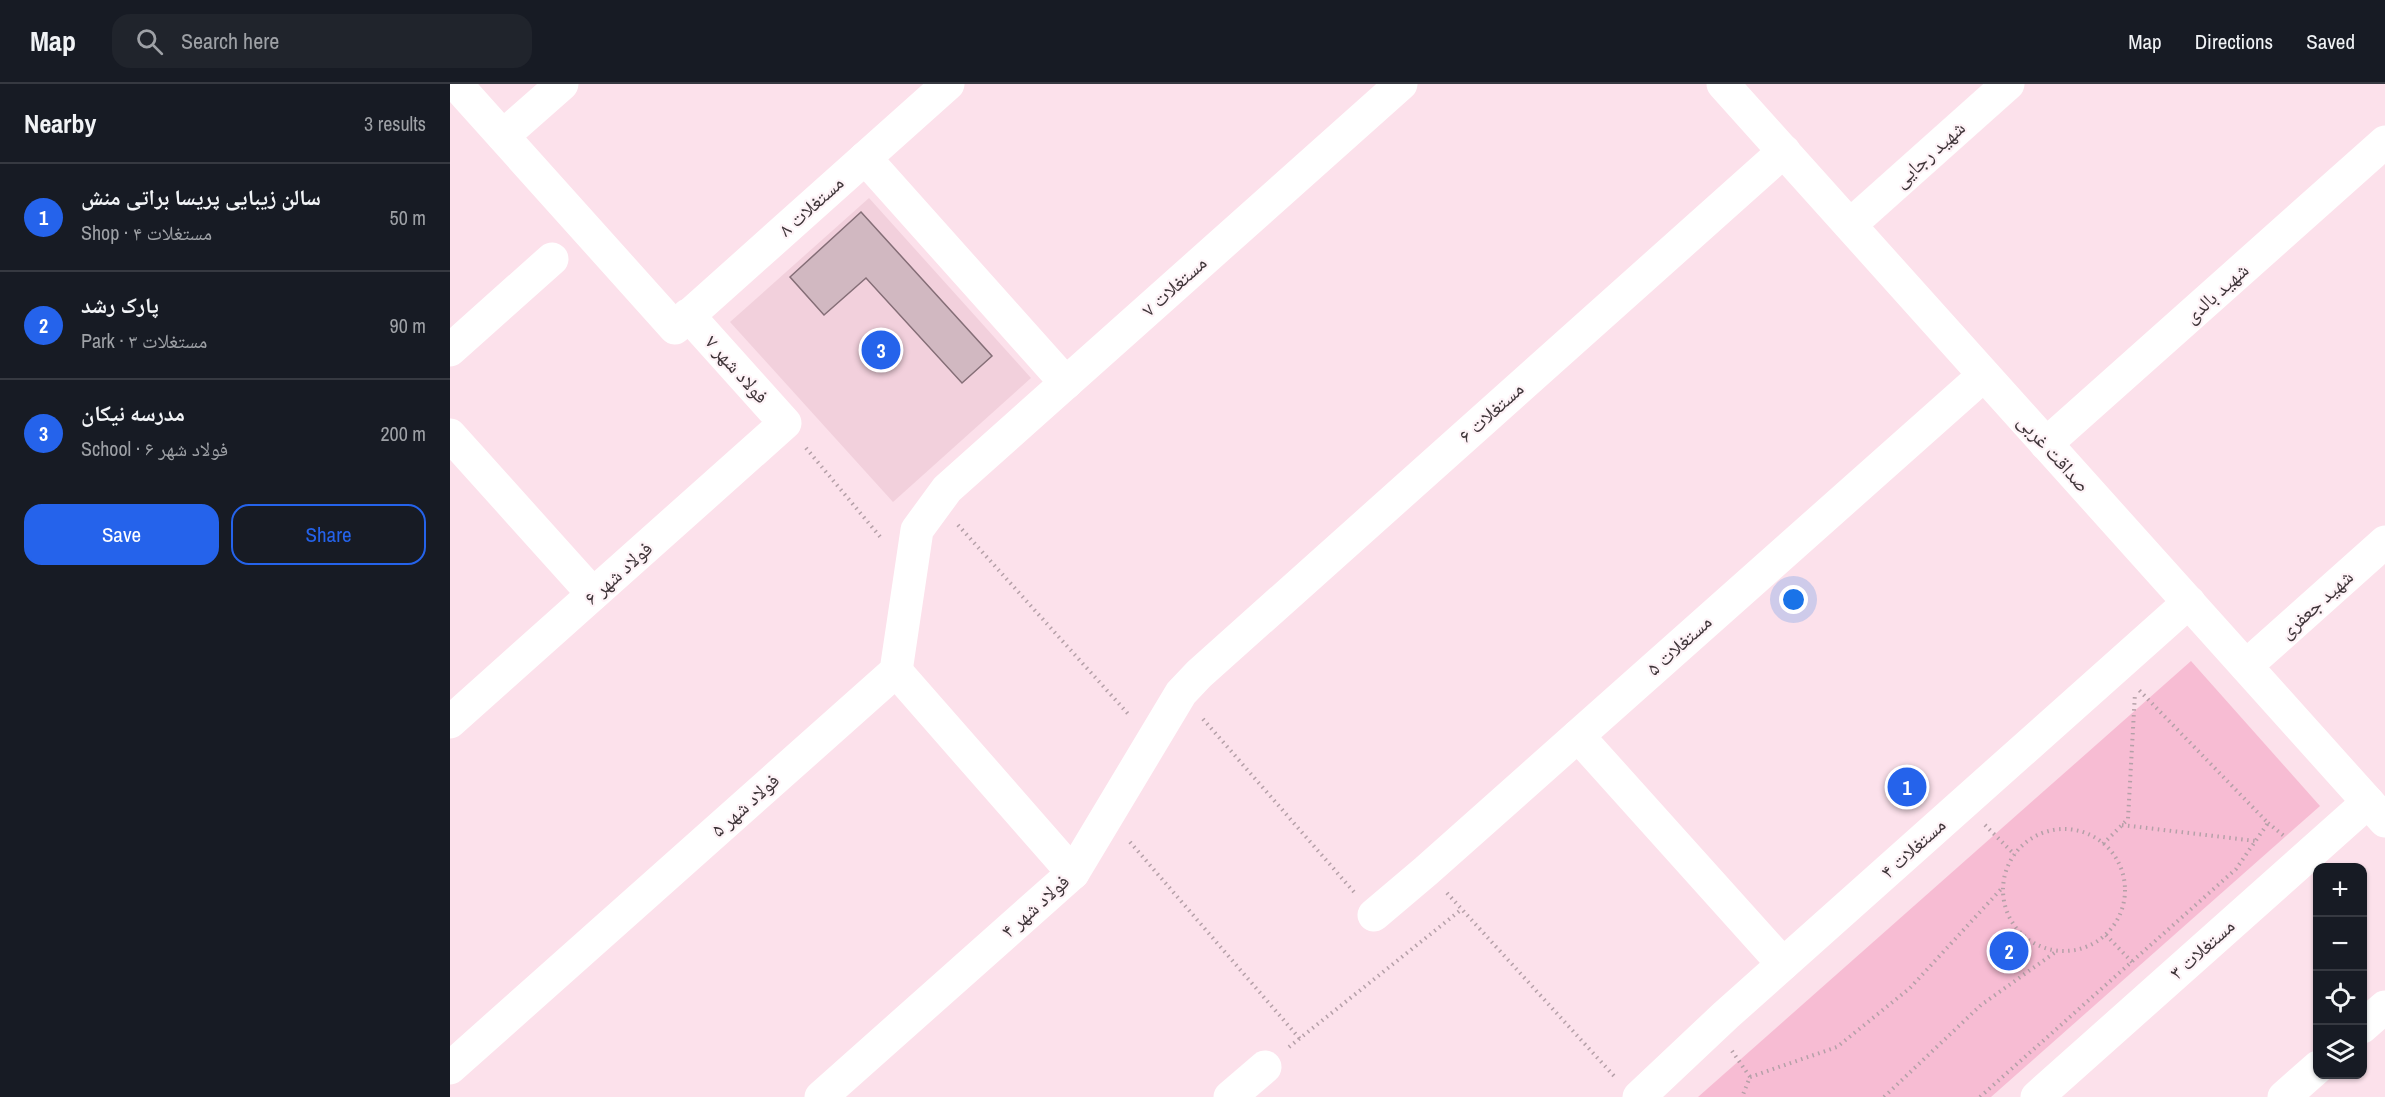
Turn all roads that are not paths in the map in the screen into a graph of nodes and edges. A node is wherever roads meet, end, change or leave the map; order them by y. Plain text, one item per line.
1 (456, 84) edge
2 (562, 84) edge
3 (948, 84) edge
4 (1401, 84) edge
5 (1723, 84) edge
6 (2008, 84) edge
7 (503, 136) junction
8 (2385, 142) edge
9 (1784, 151) junction
10 (865, 158) junction
11 (1850, 225) junction
12 (552, 259) dead end
13 (681, 322) junction
14 (450, 350) edge
15 (1984, 375) junction
16 (1066, 383) junction
17 (785, 423) joint
18 (450, 435) edge
19 (2046, 444) junction
20 (2385, 542) edge
21 (593, 594) junction
22 (2189, 602) junction
23 (2246, 666) junction
24 (896, 670) junction
25 (1190, 684) joint
26 (450, 722) edge
27 (1578, 736) junction
28 (2376, 812) edge
29 (1072, 873) junction
30 (1374, 915) road end
31 (1783, 964) junction
32 (2385, 1007) edge
33 (2364, 1025) edge
34 (1264, 1067) road end
35 (450, 1068) edge
36 (2313, 1071) edge
37 (1628, 1088) edge
38 (821, 1097) edge
39 (1230, 1097) edge
40 (2037, 1097) edge
41 (2284, 1097) edge

1 - 7 street, فولاد شهر ۷
2 - 7 street
3 - 10 street, مستغلات ۸
4 - 16 street, مستغلات ۷
5 - 9 street, صداقت غربی
6 - 11 street, شهید رجایی
7 - 13 street, فولاد شهر ۷
8 - 19 street, شهید بالدی
9 - 11 street, صداقت غربی
9 - 25 street, مستغلات ۶
10 - 13 street, مستغلات ۸
10 - 16 street
11 - 15 street, صداقت غربی
12 - 14 street
13 - 17 street, فولاد شهر ۷
15 - 19 street, صداقت غربی
15 - 27 street, مستغلات ۵
16 - 24 street, مستغلات ۷
17 - 21 street, فولاد شهر ۶
18 - 21 street
19 - 22 street, صداقت غربی
20 - 23 street, شهید جعفری
21 - 26 street, فولاد شهر ۶
22 - 23 street, صداقت غربی
22 - 31 street, مستغلات ۴
23 - 28 street, صداقت غربی
24 - 29 street
24 - 35 street, فولاد شهر ۵
25 - 29 street, فولاد شهر ۴
27 - 30 street, مستغلات ۵
27 - 31 street
28 - 40 street, مستغلات ۳
29 - 38 street, فولاد شهر ۴
31 - 37 street, مستغلات ۴
32 - 33 street
34 - 39 street
36 - 41 street

